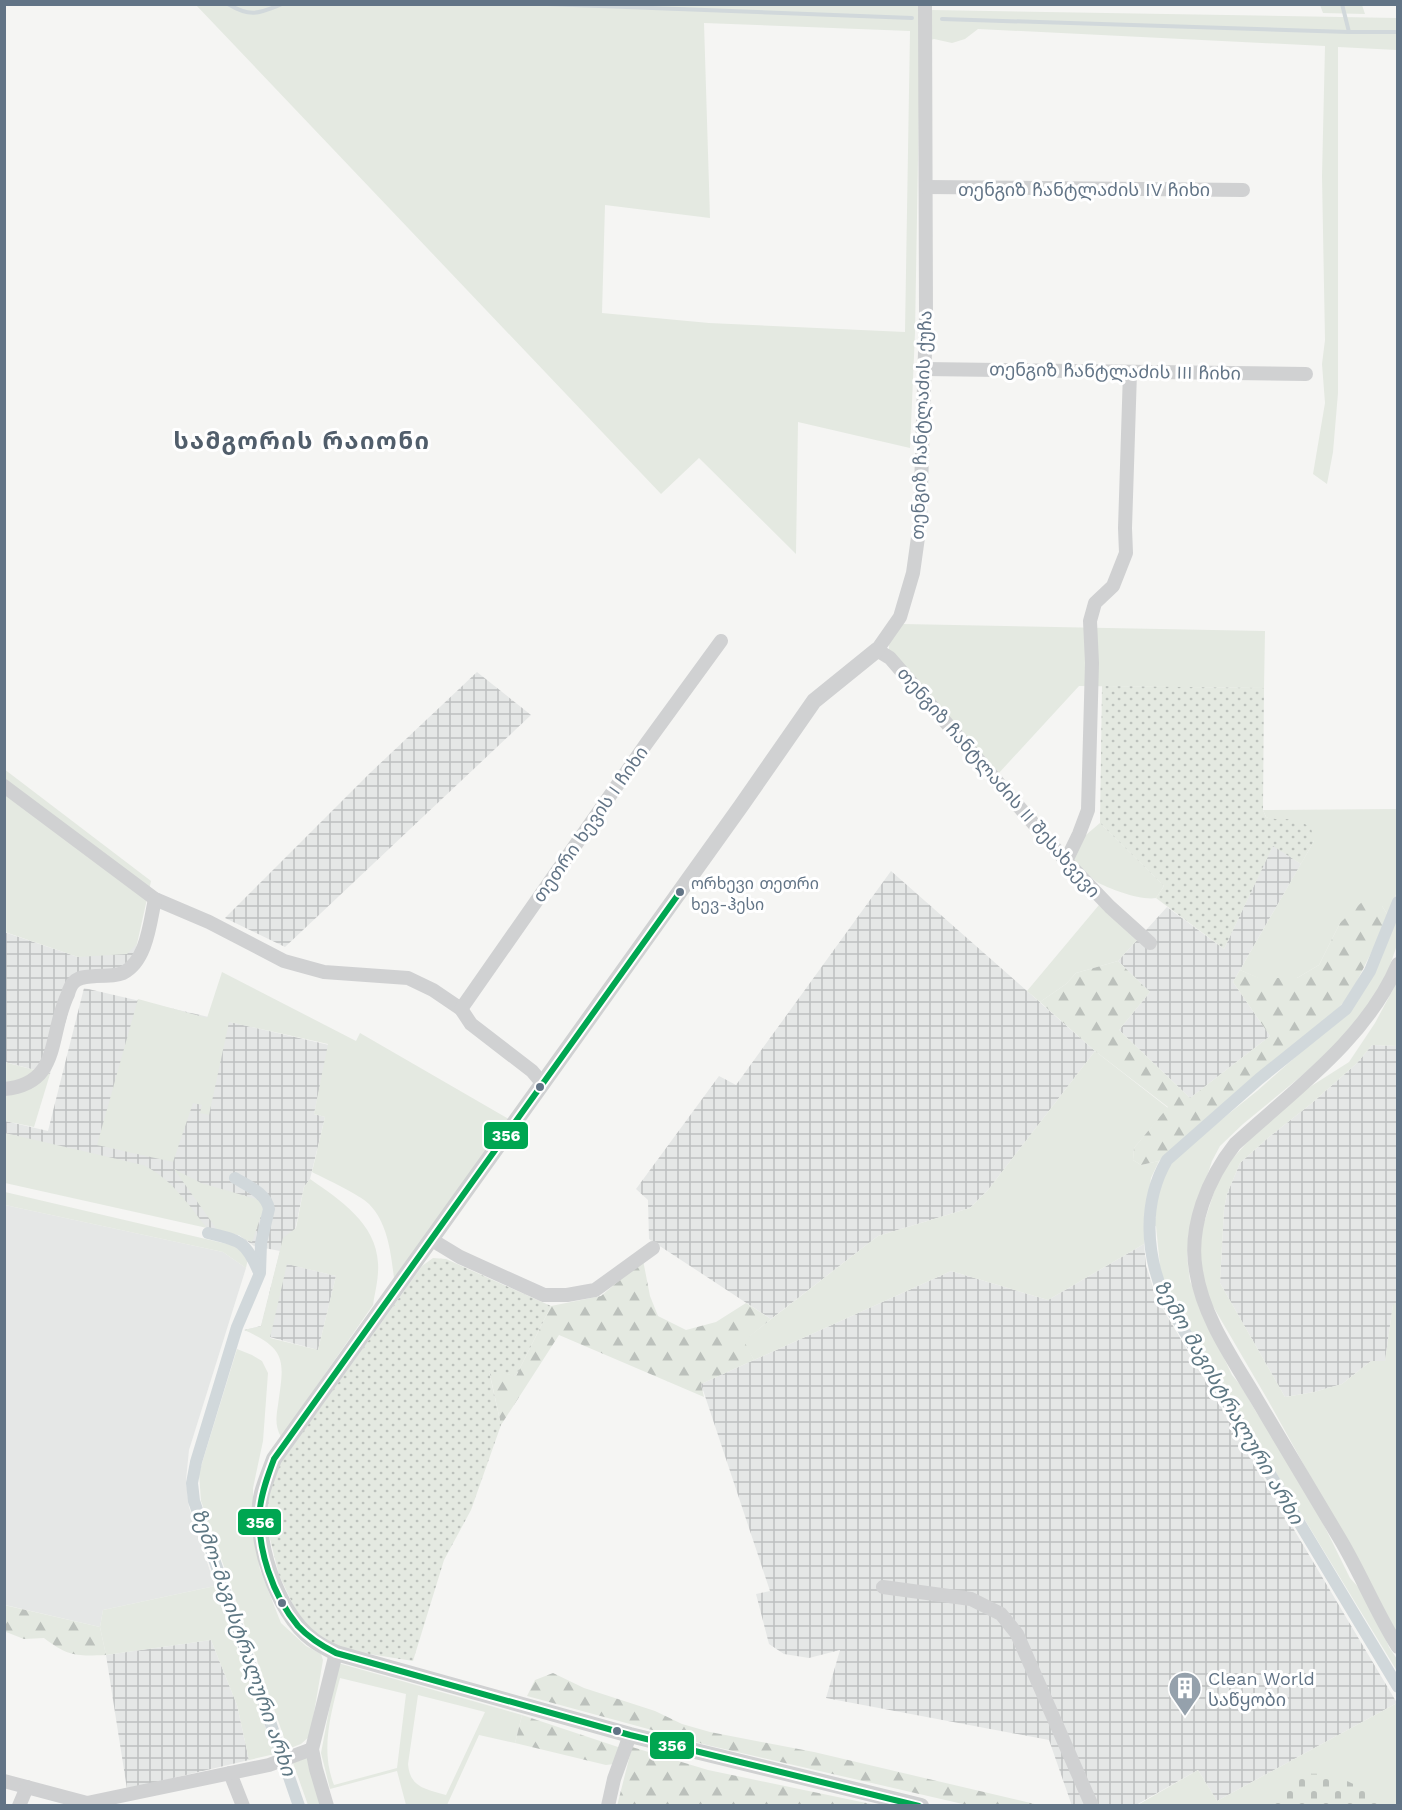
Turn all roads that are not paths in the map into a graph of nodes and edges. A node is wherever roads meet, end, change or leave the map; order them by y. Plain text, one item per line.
1 (925, 4) edge
2 (926, 187) junction
3 (1243, 190) dead end
4 (924, 369) junction
5 (1130, 372) junction
6 (1306, 374) dead end
7 (721, 641) dead end
8 (878, 650) junction
9 (4, 786) edge
10 (1066, 861) junction
11 (155, 899) junction
12 (1150, 943) dead end
13 (1398, 964) edge
14 (461, 1009) junction
15 (543, 1084) junction
16 (4, 1089) edge
17 (432, 1240) junction
18 (653, 1248) dead end
19 (883, 1587) dead end
20 (1398, 1647) edge
21 (336, 1653) junction
22 (630, 1735) junction
23 (312, 1749) junction
24 (230, 1773) junction
25 (4, 1781) edge
26 (27, 1786) junction
27 (87, 1804) edge
28 (19, 1806) edge
29 (243, 1806) edge
30 (327, 1806) edge
31 (608, 1806) edge
32 (921, 1806) edge
33 (1092, 1806) edge

1 - 2 street, თენგიზ ჩანტლაძის ქუჩა
2 - 3 street, თენგიზ ჩანტლაძის IV ჩიხი
2 - 4 street, თენგიზ ჩანტლაძის ქუჩა
4 - 5 street, თენგიზ ჩანტლაძის III ჩიხი
4 - 8 street, თენგიზ ჩანტლაძის ქუჩა
5 - 6 street, თენგიზ ჩანტლაძის III ჩიხი
5 - 10 street
7 - 14 street, თეთრი ხევის I ჩიხი
8 - 10 street, თენგიზ ჩანტლაძის II შესახვევი
8 - 15 street, თენგიზ ჩანტლაძის ქუჩა
9 - 11 street
10 - 12 street, თენგიზ ჩანტლაძის II შესახვევი
11 - 14 street
11 - 16 street
13 - 20 street
14 - 15 street
15 - 17 street, თენგიზ ჩანტლაძის ქუჩა
17 - 18 street
17 - 21 street, თენგიზ ჩანტლაძის ქუჩა
19 - 33 street
21 - 22 street, თენგიზ ჩანტლაძის ქუჩა
21 - 23 street
22 - 31 street
22 - 32 street, თენგიზ ჩანტლაძის ქუჩა
23 - 24 street
23 - 30 street
24 - 27 street
24 - 29 street
25 - 26 street
26 - 27 street
26 - 28 street

